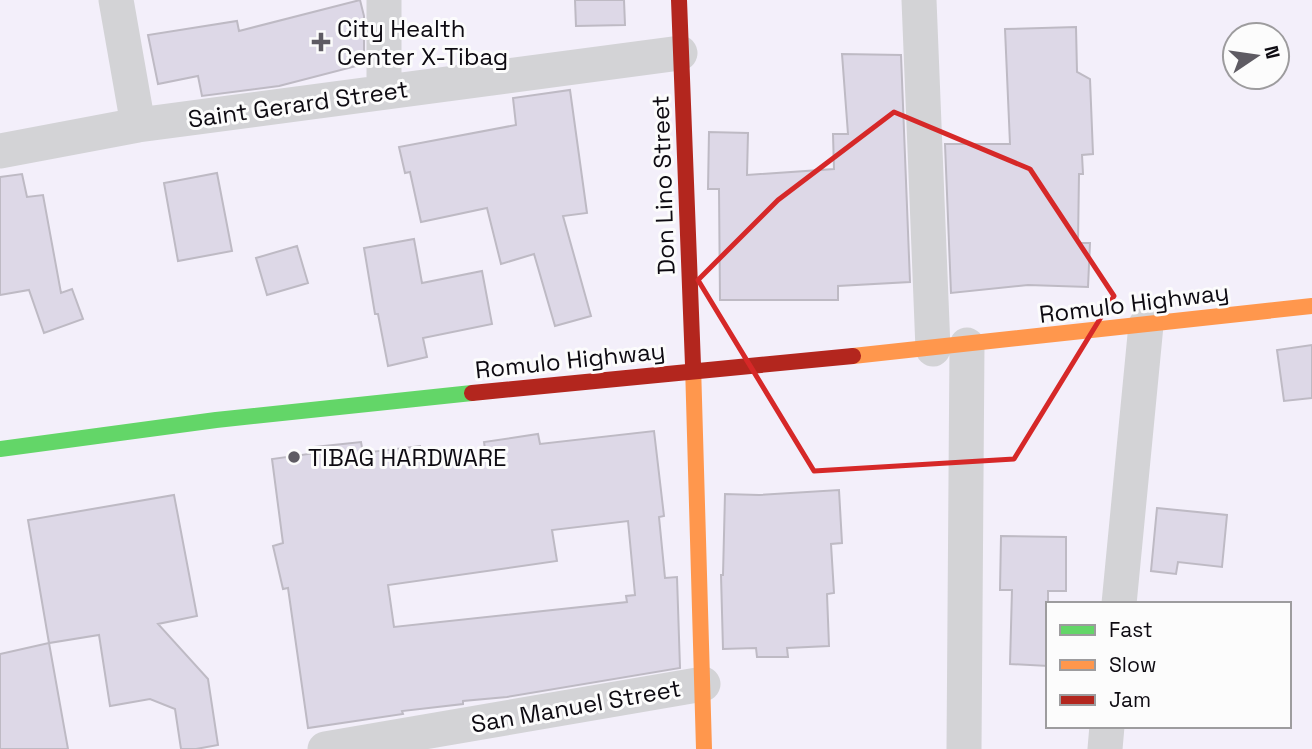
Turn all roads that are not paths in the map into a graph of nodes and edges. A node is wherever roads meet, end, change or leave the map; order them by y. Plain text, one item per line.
1 (116, 0) edge
2 (384, 0) edge
3 (679, 0) edge
4 (919, 0) edge
5 (680, 53) junction
6 (384, 92) junction
7 (138, 125) junction
8 (0, 151) edge
9 (1312, 306) edge
10 (1146, 325) junction
11 (967, 345) junction
12 (933, 349) junction
13 (693, 370) junction
14 (0, 449) edge
15 (1119, 602) edge
16 (703, 684) junction
17 (1107, 728) edge
18 (408, 743) edge
19 (325, 749) edge
20 (704, 749) edge
21 (964, 749) edge
22 (1105, 749) edge

1 - 7 street
2 - 6 street
3 - 5 main road, Don Lino Street
4 - 12 street
5 - 6 street, Saint Gerard Street
5 - 13 main road, Don Lino Street
6 - 7 street, Saint Gerard Street
7 - 8 street, Saint Gerard Street
9 - 10 main road, Romulo Highway
10 - 11 main road, Romulo Highway
10 - 15 street
11 - 12 main road, Romulo Highway
11 - 21 street
12 - 13 main road, Romulo Highway
13 - 14 main road, Romulo Highway
13 - 16 main road, Don Lino Street
16 - 18 street, San Manuel Street
16 - 20 main road, Don Lino Street
17 - 22 street
18 - 19 street, San Manuel Street

